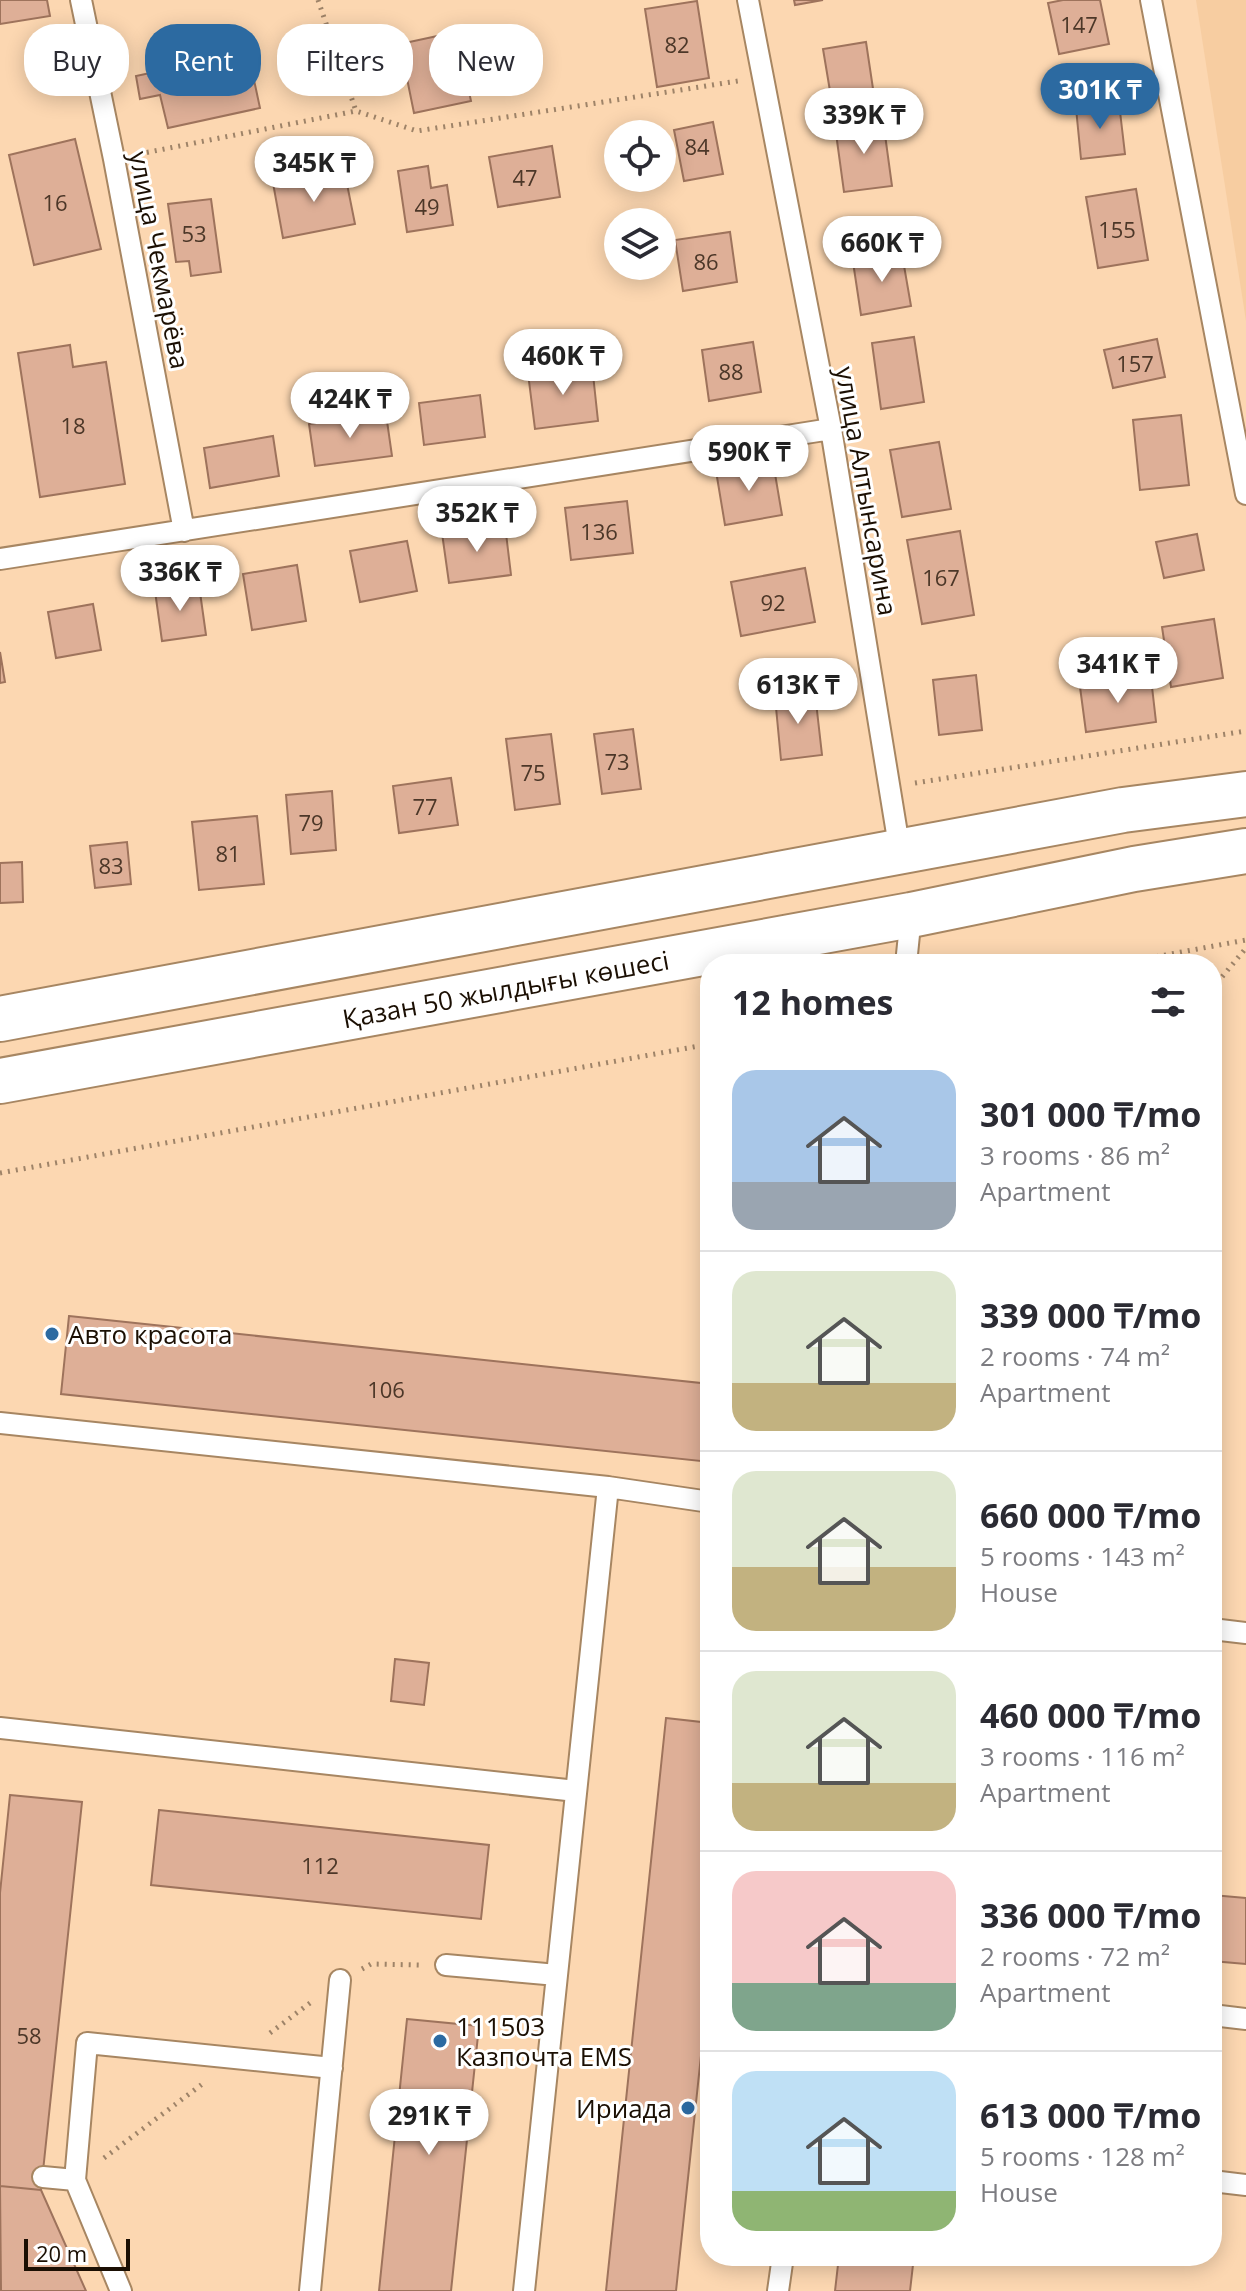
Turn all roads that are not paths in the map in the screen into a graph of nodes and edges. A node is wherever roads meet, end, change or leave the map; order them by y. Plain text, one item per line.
1 (81, 0) edge
2 (748, 0) edge
3 (1151, 0) edge
4 (831, 429) junction
5 (1246, 494) edge
6 (184, 531) junction
7 (0, 559) edge
8 (1246, 794) edge
9 (1246, 851) edge
10 (900, 852) junction
11 (911, 915) junction
12 (907, 954) edge
13 (0, 1019) edge
14 (0, 1081) edge
15 (0, 1423) edge
16 (608, 1487) junction
17 (700, 1501) edge
18 (1222, 1630) edge
19 (1246, 1633) edge
20 (0, 1728) edge
21 (576, 1791) junction
22 (446, 1965) dead end
23 (557, 1975) junction
24 (340, 1980) dead end
25 (1222, 2016) edge
26 (1246, 2019) edge
27 (332, 2068) junction
28 (43, 2177) dead end
29 (75, 2180) junction
30 (1222, 2182) edge
31 (1246, 2185) edge
32 (782, 2266) edge
33 (121, 2291) edge
34 (310, 2291) edge
35 (524, 2291) edge
36 (778, 2291) edge

1 - 6 lane, улица Чекмарёва
2 - 4 lane, улица Алтынсарина
3 - 5 lane
4 - 6 lane
4 - 10 lane, улица Алтынсарина
6 - 7 lane
8 - 10 street
9 - 11 street, Қазан 50 жылдығы көшесі
10 - 11 street
10 - 13 street
11 - 12 lane
11 - 14 street, Қазан 50 жылдығы көшесі
15 - 16 lane
16 - 17 lane
16 - 21 lane
18 - 19 lane
20 - 21 lane
21 - 23 lane
22 - 23 lane
23 - 35 lane
24 - 27 lane
25 - 26 lane
27 - 29 lane
27 - 34 lane
28 - 29 lane
29 - 33 lane
30 - 31 lane
32 - 36 lane

